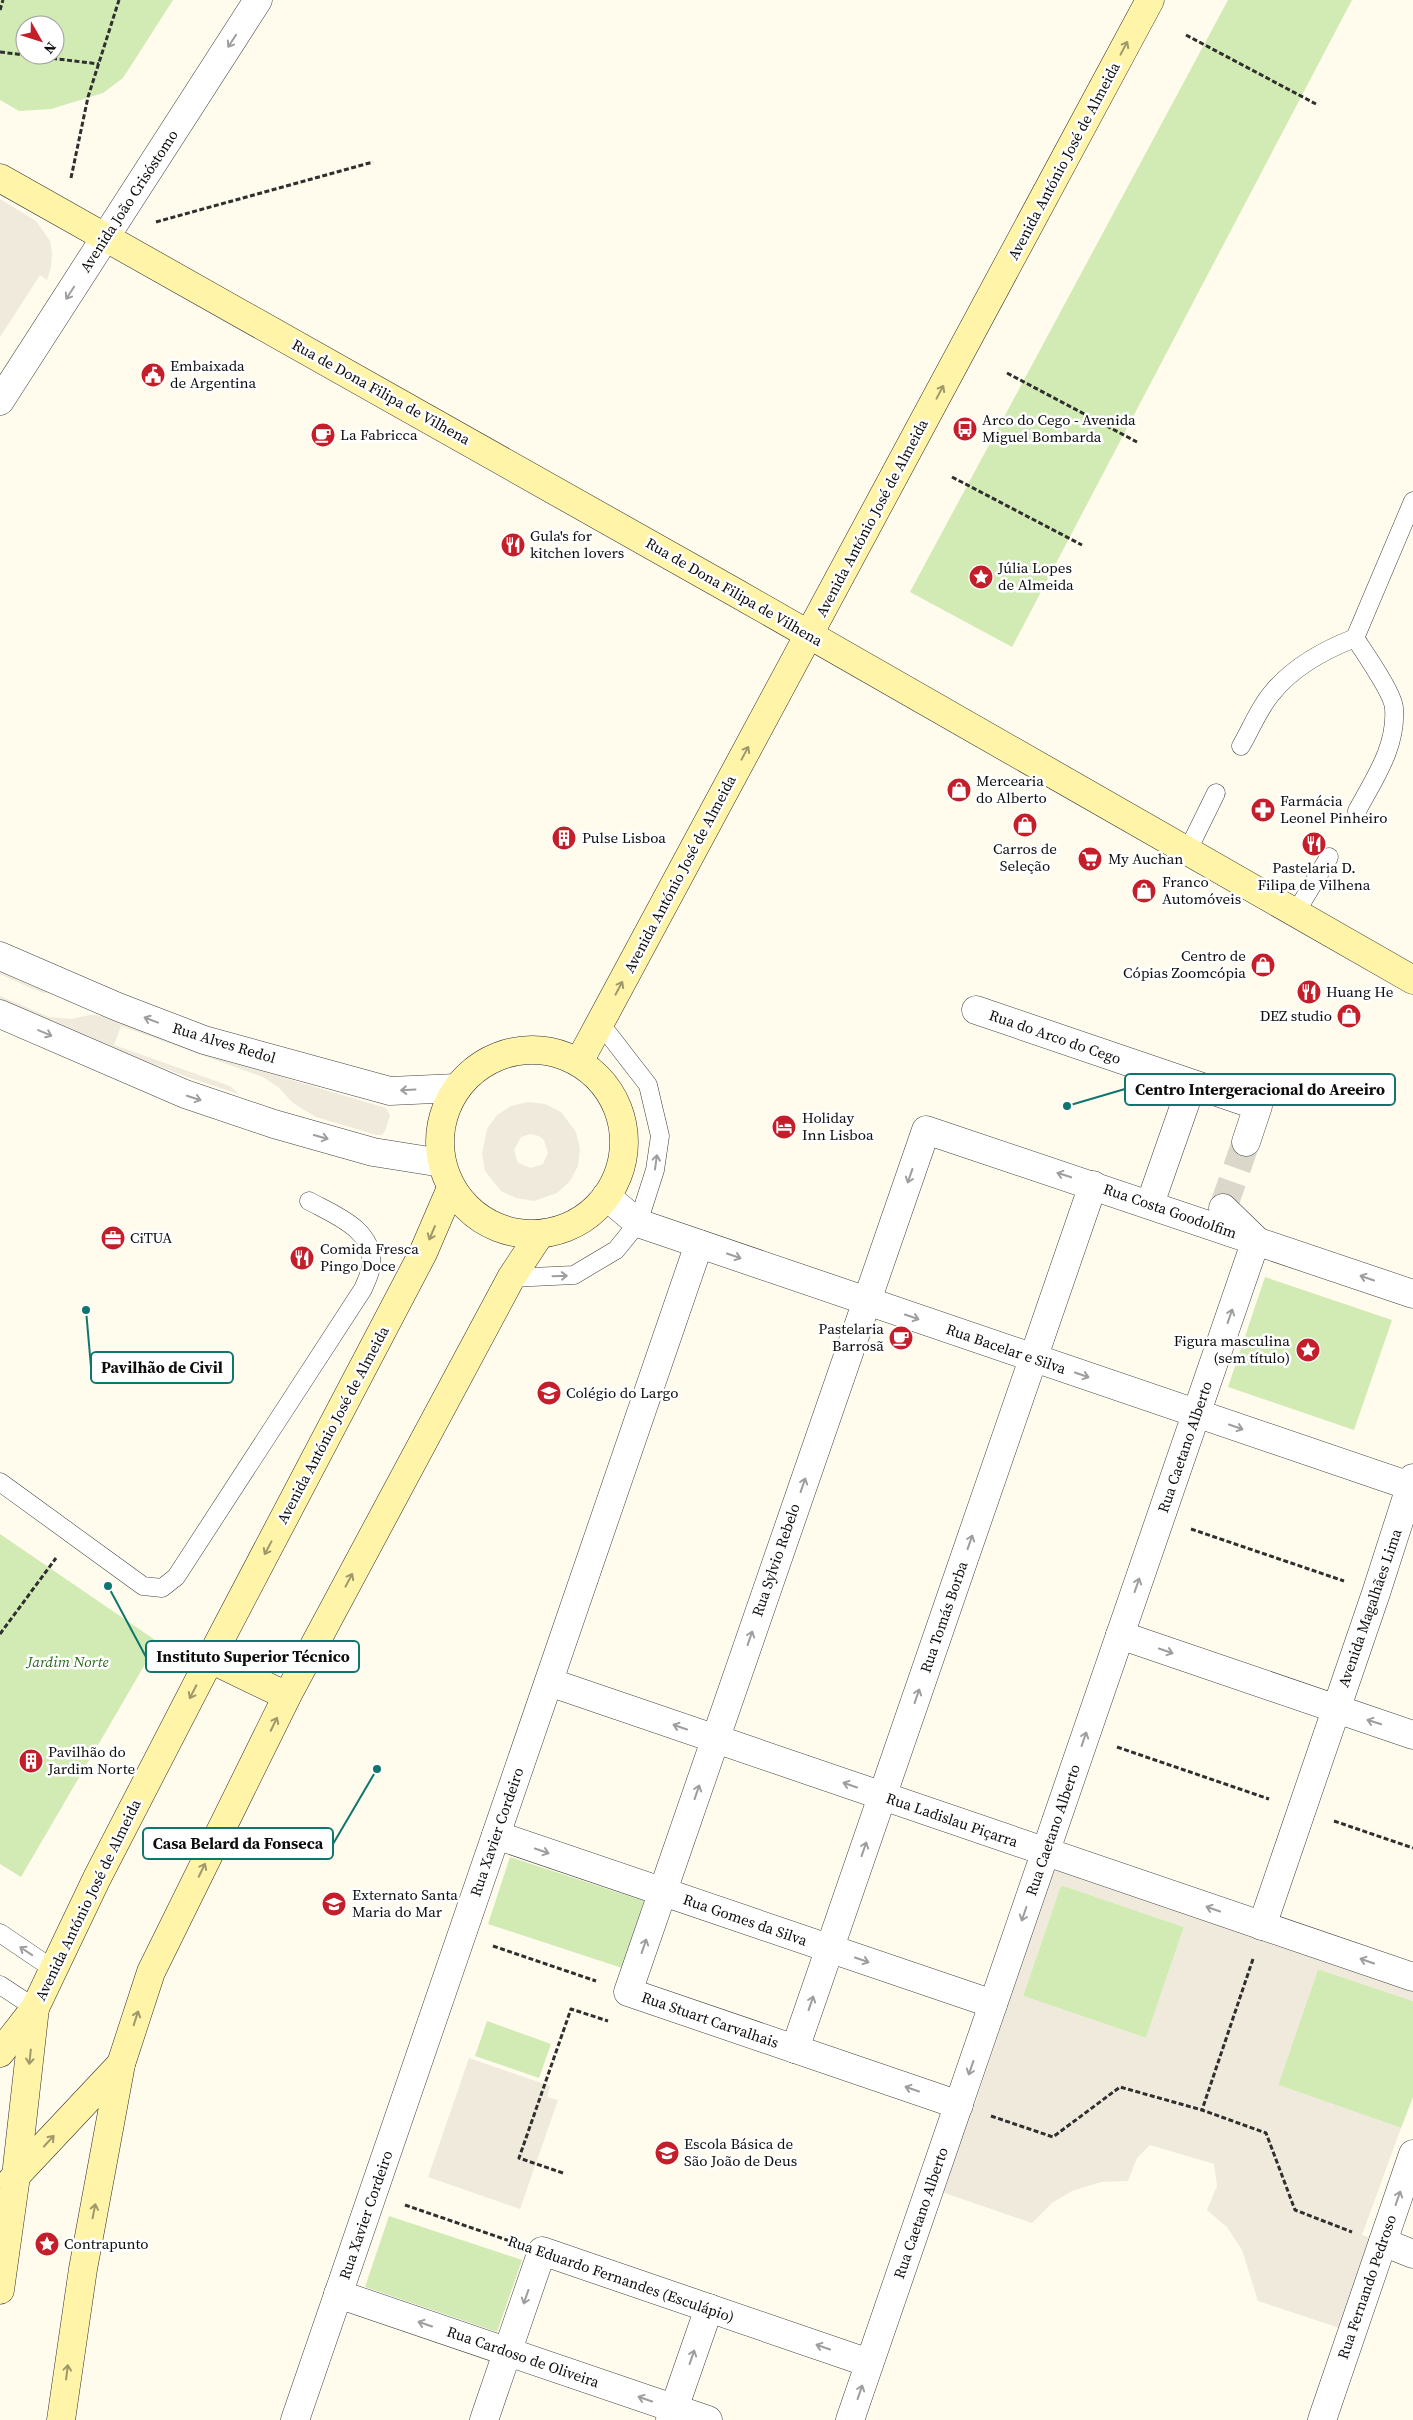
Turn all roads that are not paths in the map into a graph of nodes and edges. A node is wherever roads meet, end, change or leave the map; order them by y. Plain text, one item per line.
1 (258, 0) edge
2 (1150, 0) edge
3 (0, 178) edge
4 (106, 237) junction
5 (0, 401) edge
6 (1413, 501) edge
7 (808, 635) junction
8 (1354, 638) junction
9 (1241, 746) dead end
10 (1216, 793) dead end
11 (1357, 811) dead end
12 (1188, 850) junction
13 (1329, 856) dead end
14 (1296, 912) junction
15 (0, 956) edge
16 (1413, 980) edge
17 (976, 1010) dead end
18 (0, 1014) edge
19 (600, 1023) junction
20 (579, 1062) junction
21 (1192, 1084) junction
22 (457, 1088) junction
23 (926, 1130) joint
24 (1246, 1142) tunnel mouth
25 (446, 1176) junction
26 (1092, 1185) junction
27 (606, 1196) junction
28 (309, 1201) dead end
29 (1150, 1204) junction
30 (1223, 1208) dead end
31 (638, 1223) junction
32 (540, 1234) junction
33 (1256, 1240) junction
34 (699, 1244) junction
35 (511, 1278) junction
36 (1413, 1294) edge
37 (866, 1301) junction
38 (1033, 1358) junction
39 (1196, 1414) junction
40 (0, 1482) edge
41 (1412, 1484) edge
42 (1120, 1635) junction
43 (210, 1659) junction
44 (549, 1682) junction
45 (287, 1696) junction
46 (1336, 1709) junction
47 (1413, 1735) edge
48 (715, 1739) junction
49 (882, 1796) junction
50 (496, 1835) junction
51 (1046, 1851) junction
52 (663, 1892) junction
53 (1262, 1926) junction
54 (0, 1933) edge
55 (830, 1949) junction
56 (53, 1969) junction
57 (1413, 1977) edge
58 (0, 1985) edge
59 (628, 1992) joint
60 (993, 2004) junction
61 (35, 2008) junction
62 (795, 2049) junction
63 (0, 2053) edge
64 (121, 2064) junction
65 (958, 2104) junction
66 (1413, 2154) edge
67 (8, 2184) edge
68 (1383, 2242) junction
69 (1413, 2254) edge
70 (0, 2290) edge
71 (338, 2294) junction
72 (709, 2308) junction
73 (507, 2352) junction
74 (869, 2363) junction
75 (672, 2414) edge
76 (61, 2420) edge
77 (295, 2420) edge
78 (484, 2420) edge
79 (708, 2420) edge
80 (850, 2420) edge
81 (1322, 2420) edge

1 -> 4 street, Avenida João Crisóstomo
7 -> 2 street, Avenida António José de Almeida
3 - 4 street, Rua de Dona Filipa de Vilhena
4 -> 5 street, Avenida João Crisóstomo
4 - 7 street, Rua de Dona Filipa de Vilhena
6 - 8 lane
7 - 12 street, Rua de Dona Filipa de Vilhena
19 -> 7 street, Avenida António José de Almeida
8 - 9 lane
8 - 11 lane
10 - 12 lane
12 - 14 street, Rua de Dona Filipa de Vilhena
13 - 14 lane
14 - 16 street, Rua de Dona Filipa de Vilhena
22 -> 15 street, Rua Alves Redol
17 - 21 street, Rua do Arco do Cego
18 -> 25 street
19 - 20 street, Avenida António José de Almeida
31 -> 19 lane
20 - 22 street
20 - 27 street
21 - 24 street, Rua do Arco do Cego
21 - 29 street
22 - 25 street
26 -> 23 street, Rua Costa Goodolfim
23 -> 37 street, Rua Sylvio Rebelo
25 - 32 street
25 -> 43 street, Avenida António José de Almeida
26 - 29 street, Rua Costa Goodolfim
26 - 38 street, Rua Tomás Borba
27 - 31 street, Rua Bacelar e Silva
27 - 32 street
28 - 40 lane
29 - 33 street, Rua Costa Goodolfim
30 - 33 street
31 - 34 street, Rua Bacelar e Silva
35 -> 31 lane
32 - 35 street
36 -> 33 street, Rua Costa Goodolfim
39 -> 33 street, Rua Caetano Alberto
34 -> 37 street, Rua Bacelar e Silva
34 - 44 street, Rua Xavier Cordeiro
45 -> 35 street
37 -> 38 street, Rua Bacelar e Silva
48 -> 37 street, Rua Sylvio Rebelo
38 -> 39 street, Rua Bacelar e Silva
49 -> 38 street, Rua Tomás Borba
39 -> 41 street, Rua Bacelar e Silva
42 -> 39 street, Rua Caetano Alberto
41 - 46 street, Avenida Magalhães Lima
42 -> 46 street
51 -> 42 street, Rua Caetano Alberto
43 - 45 street
43 -> 56 street, Avenida António José de Almeida
48 -> 44 street, Rua Ladislau Piçarra
44 - 50 street, Rua Xavier Cordeiro
64 -> 45 street
47 -> 46 street
46 - 53 street, Avenida Magalhães Lima
49 -> 48 street, Rua Ladislau Piçarra
52 -> 48 street, Rua Sylvio Rebelo
49 - 51 street, Rua Ladislau Piçarra
55 -> 49 street, Rua Tomás Borba
50 -> 52 street, Rua Gomes da Silva
50 - 71 street, Rua Xavier Cordeiro
53 -> 51 street, Rua Ladislau Piçarra
51 -> 60 street, Rua Caetano Alberto
52 - 55 street, Rua Gomes da Silva
59 -> 52 street, Rua Sylvio Rebelo
57 -> 53 street, Rua Ladislau Piçarra
56 -> 54 lane
55 -> 60 street, Rua Gomes da Silva
62 -> 55 street, Rua Tomás Borba
56 - 61 street, Avenida António José de Almeida
58 - 61 lane
59 - 62 street, Rua Stuart Carvalhais
60 -> 65 street, Rua Caetano Alberto
61 - 63 street
61 -> 67 street
65 -> 62 street, Rua Stuart Carvalhais
67 -> 64 street
76 -> 64 street
65 - 74 street, Rua Caetano Alberto
68 -> 66 street, Rua Fernando Pedroso
67 - 70 street
68 - 69 street
68 - 81 street, Rua Fernando Pedroso
73 -> 71 street, Rua Cardoso de Oliveira
71 - 77 street, Rua Xavier Cordeiro
72 -> 73 street, Rua Eduardo Fernandes (Esculápio)
74 -> 72 street, Rua Eduardo Fernandes (Esculápio)
75 -> 72 street
75 -> 73 street, Rua Cardoso de Oliveira
73 - 78 street
80 -> 74 street, Rua Caetano Alberto
75 - 79 street, Rua Cardoso de Oliveira

